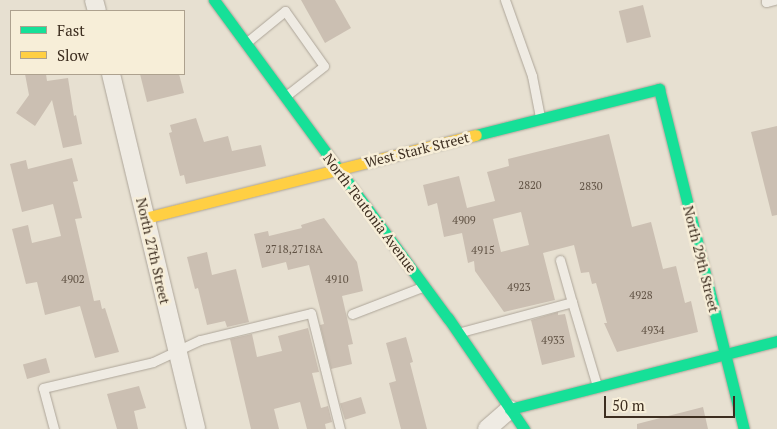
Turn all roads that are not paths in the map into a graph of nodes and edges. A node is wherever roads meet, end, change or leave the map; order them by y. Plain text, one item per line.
1 (214, 0) edge
2 (505, 0) edge
3 (766, 0) edge
4 (775, 0) edge
5 (245, 43) junction
6 (111, 75) edge
7 (659, 89) joint
8 (285, 97) junction
9 (540, 119) junction
10 (338, 170) junction
11 (145, 218) junction
12 (560, 260) dead end
13 (424, 286) junction
14 (572, 302) junction
15 (352, 314) dead end
16 (459, 333) junction
17 (777, 341) edge
18 (176, 350) junction
19 (724, 354) junction
20 (597, 386) junction
21 (510, 409) junction
22 (54, 429) edge
23 (196, 429) edge
24 (340, 429) edge
25 (488, 429) edge
26 (524, 429) edge
27 (744, 429) edge

1 - 5 street, North Teutonia Avenue
2 - 9 lane
3 - 4 lane
5 - 8 street, North Teutonia Avenue
5 - 8 lane
6 - 11 street, North 27th Street
7 - 9 street, West Stark Street
7 - 19 street, North 29th Street
8 - 10 street, North Teutonia Avenue
9 - 10 street, West Stark Street
10 - 11 street, West Stark Street
10 - 13 street, North Teutonia Avenue
11 - 18 street, North 27th Street
12 - 14 lane
13 - 15 lane
13 - 16 street, North Teutonia Avenue
14 - 16 lane
14 - 20 lane
16 - 21 street, North Teutonia Avenue
17 - 19 street
18 - 22 lane
18 - 23 street, North 27th Street
18 - 24 lane
19 - 20 street
19 - 27 street, North 29th Street
20 - 21 street
21 - 25 street
21 - 26 street, North Teutonia Avenue

